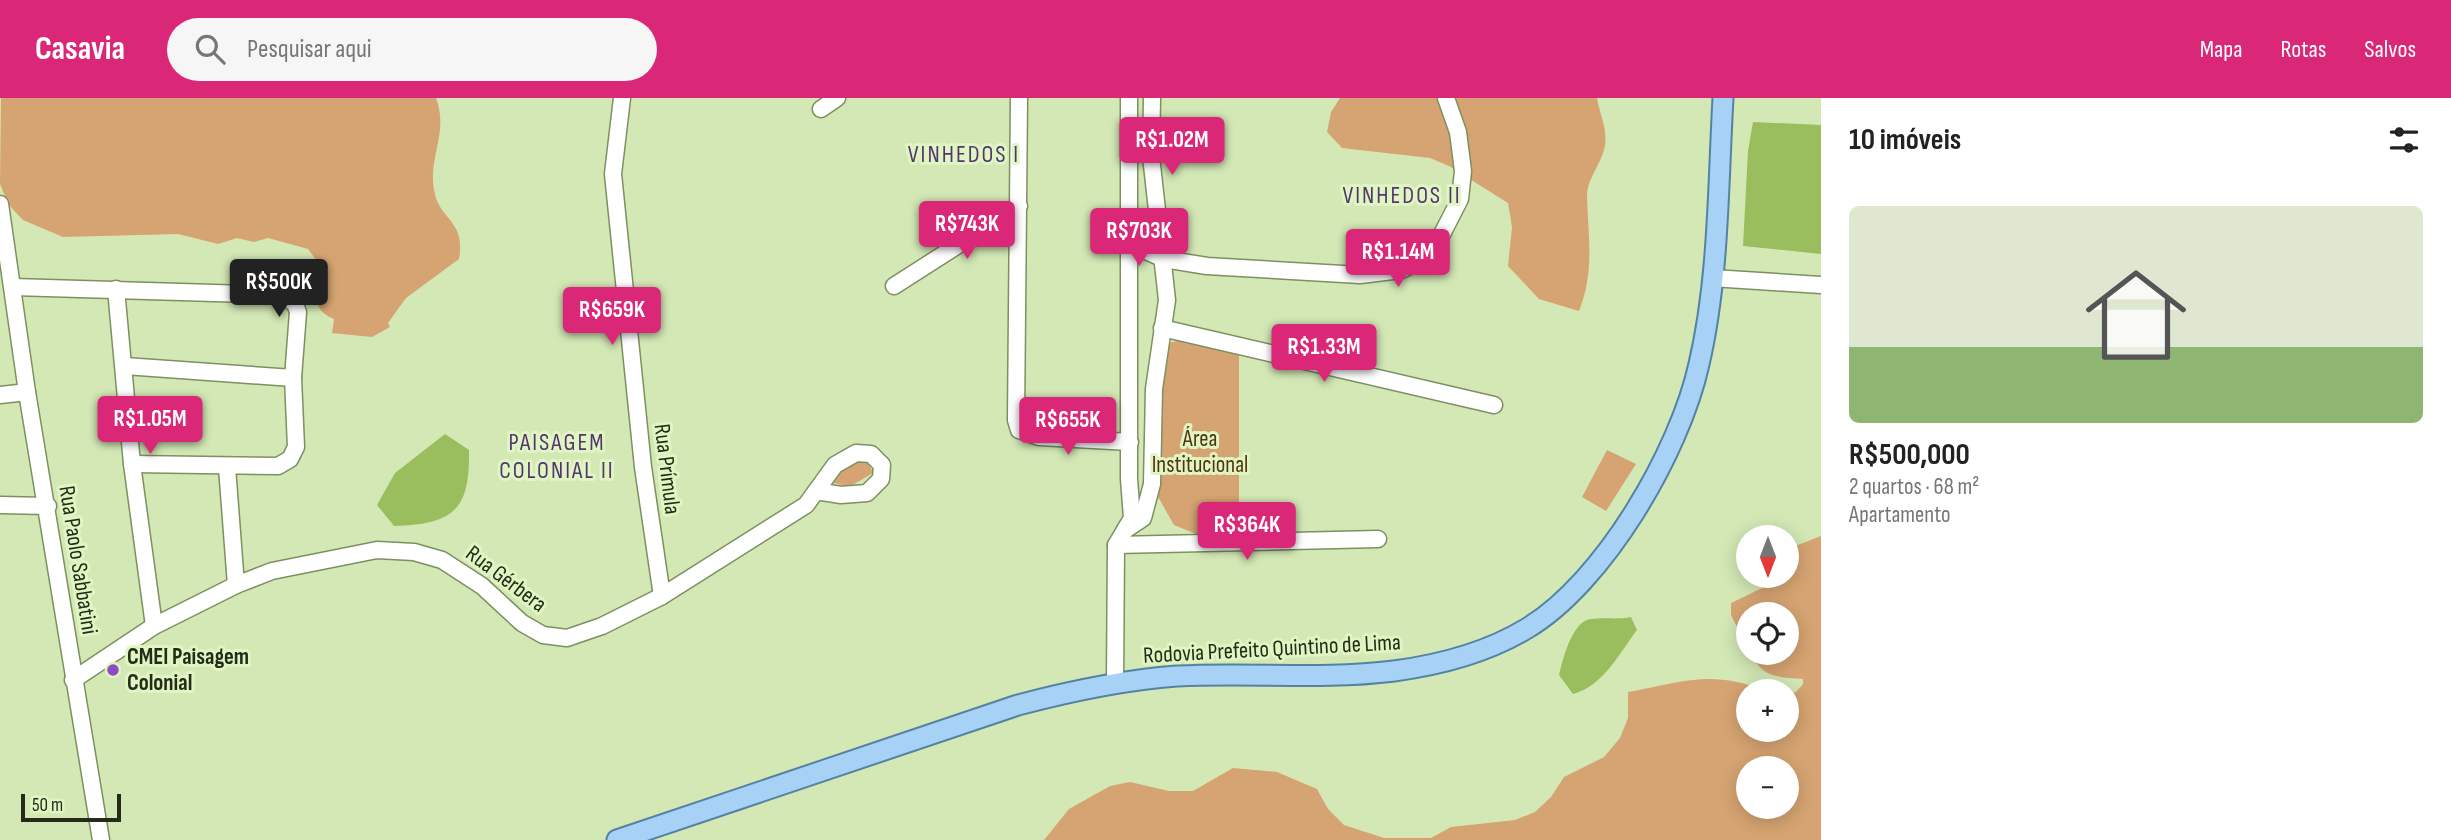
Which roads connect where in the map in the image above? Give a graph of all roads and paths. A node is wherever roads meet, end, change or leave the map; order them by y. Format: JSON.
{"nodes":[{"id":1,"x":622,"y":98,"type":"edge"},
{"id":2,"x":837,"y":98,"type":"edge"},
{"id":3,"x":1019,"y":98,"type":"edge"},
{"id":4,"x":1129,"y":98,"type":"edge"},
{"id":5,"x":1152,"y":98,"type":"edge"},
{"id":6,"x":1446,"y":98,"type":"edge"},
{"id":7,"x":1723,"y":98,"type":"edge"},
{"id":8,"x":821,"y":109,"type":"dead end"},
{"id":9,"x":0,"y":204,"type":"edge"},
{"id":10,"x":1019,"y":206,"type":"junction"},
{"id":11,"x":1128,"y":243,"type":"junction"},
{"id":12,"x":1164,"y":259,"type":"junction"},
{"id":13,"x":5,"y":267,"type":"edge"},
{"id":14,"x":1712,"y":278,"type":"junction"},
{"id":15,"x":1821,"y":285,"type":"edge"},
{"id":16,"x":894,"y":286,"type":"dead end"},
{"id":17,"x":13,"y":287,"type":"junction"},
{"id":18,"x":116,"y":289,"type":"junction"},
{"id":19,"x":1162,"y":328,"type":"junction"},
{"id":20,"x":125,"y":366,"type":"junction"},
{"id":21,"x":293,"y":378,"type":"junction"},
{"id":22,"x":27,"y":392,"type":"junction"},
{"id":23,"x":0,"y":395,"type":"edge"},
{"id":24,"x":1494,"y":405,"type":"dead end"},
{"id":25,"x":1130,"y":442,"type":"junction"},
{"id":26,"x":132,"y":464,"type":"junction"},
{"id":27,"x":227,"y":467,"type":"junction"},
{"id":28,"x":816,"y":491,"type":"dead end"},
{"id":29,"x":0,"y":505,"type":"edge"},
{"id":30,"x":48,"y":506,"type":"junction"},
{"id":31,"x":1119,"y":538,"type":"junction"},
{"id":32,"x":1378,"y":539,"type":"dead end"},
{"id":33,"x":236,"y":585,"type":"junction"},
{"id":34,"x":662,"y":596,"type":"junction"},
{"id":35,"x":154,"y":626,"type":"junction"},
{"id":36,"x":73,"y":680,"type":"junction"},
{"id":37,"x":1115,"y":682,"type":"junction"},
{"id":38,"x":102,"y":840,"type":"edge"},
{"id":39,"x":617,"y":840,"type":"edge"}],
"edges":[{"from":1,"to":34,"type":"street","name":"Rua Prímula"},
{"from":2,"to":8,"type":"street"},
{"from":3,"to":10,"type":"street"},
{"from":4,"to":11,"type":"street"},
{"from":5,"to":12,"type":"street"},
{"from":6,"to":12,"type":"street"},
{"from":7,"to":14,"type":"main road","name":"Rodovia Prefeito Quintino de Lima"},
{"from":9,"to":13,"type":"street","name":"Rua Paolo Sabbatini"},
{"from":10,"to":16,"type":"street"},
{"from":10,"to":25,"type":"street"},
{"from":11,"to":12,"type":"street"},
{"from":11,"to":25,"type":"street"},
{"from":12,"to":19,"type":"street"},
{"from":13,"to":17,"type":"street","name":"Rua Paolo Sabbatini"},
{"from":14,"to":15,"type":"street"},
{"from":14,"to":37,"type":"main road","name":"Rodovia Prefeito Quintino de Lima"},
{"from":17,"to":18,"type":"street"},
{"from":17,"to":22,"type":"street","name":"Rua Paolo Sabbatini"},
{"from":18,"to":20,"type":"street"},
{"from":18,"to":21,"type":"street"},
{"from":19,"to":24,"type":"street"},
{"from":19,"to":31,"type":"street"},
{"from":20,"to":21,"type":"street"},
{"from":20,"to":26,"type":"street"},
{"from":21,"to":27,"type":"street"},
{"from":22,"to":23,"type":"street"},
{"from":22,"to":30,"type":"street","name":"Rua Paolo Sabbatini"},
{"from":25,"to":31,"type":"street"},
{"from":26,"to":27,"type":"street"},
{"from":26,"to":35,"type":"street"},
{"from":27,"to":33,"type":"street"},
{"from":28,"to":34,"type":"street","name":"Rua Gérbera"},
{"from":29,"to":30,"type":"street"},
{"from":30,"to":36,"type":"street","name":"Rua Paolo Sabbatini"},
{"from":31,"to":32,"type":"street"},
{"from":31,"to":37,"type":"street"},
{"from":33,"to":34,"type":"street","name":"Rua Gérbera"},
{"from":33,"to":35,"type":"street","name":"Rua Gérbera"},
{"from":35,"to":36,"type":"street","name":"Rua Gérbera"},
{"from":36,"to":38,"type":"street","name":"Rua Paolo Sabbatini"},
{"from":37,"to":39,"type":"main road","name":"Rodovia Prefeito Quintino de Lima"}]}
